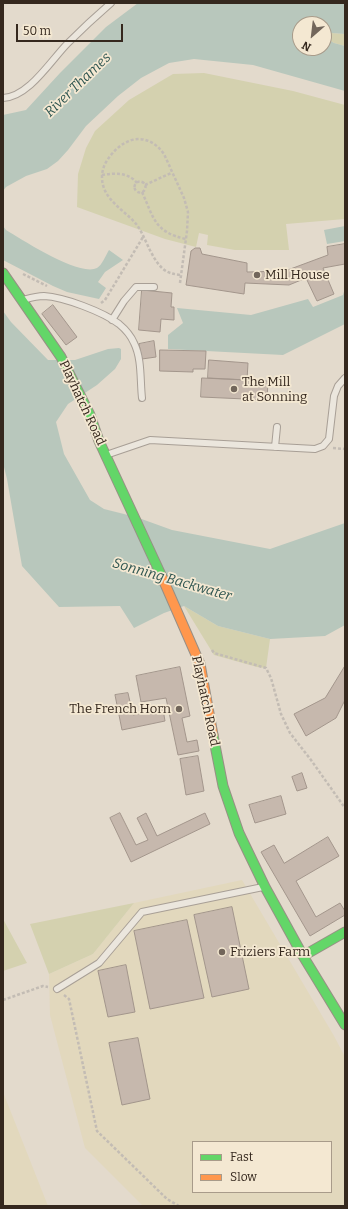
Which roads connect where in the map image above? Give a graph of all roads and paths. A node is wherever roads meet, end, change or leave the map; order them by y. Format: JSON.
{"nodes":[{"id":1,"x":112,"y":3,"type":"edge"},
{"id":2,"x":3,"y":98,"type":"edge"},
{"id":3,"x":171,"y":173,"type":"junction"},
{"id":4,"x":102,"y":174,"type":"junction"},
{"id":5,"x":137,"y":183,"type":"junction"},
{"id":6,"x":145,"y":185,"type":"junction"},
{"id":7,"x":142,"y":192,"type":"junction"},
{"id":8,"x":143,"y":236,"type":"junction"},
{"id":9,"x":186,"y":239,"type":"junction"},
{"id":10,"x":3,"y":273,"type":"edge"},
{"id":11,"x":181,"y":275,"type":"junction"},
{"id":12,"x":180,"y":283,"type":"dead end"},
{"id":13,"x":154,"y":287,"type":"dead end"},
{"id":14,"x":23,"y":300,"type":"junction"},
{"id":15,"x":105,"y":300,"type":"dead end"},
{"id":16,"x":112,"y":320,"type":"junction"},
{"id":17,"x":345,"y":378,"type":"edge"},
{"id":18,"x":142,"y":398,"type":"dead end"},
{"id":19,"x":277,"y":427,"type":"dead end"},
{"id":20,"x":276,"y":447,"type":"junction"},
{"id":21,"x":106,"y":455,"type":"junction"},
{"id":22,"x":209,"y":648,"type":"dead end"},
{"id":23,"x":345,"y":808,"type":"edge"},
{"id":24,"x":265,"y":887,"type":"junction"},
{"id":25,"x":345,"y":932,"type":"edge"},
{"id":26,"x":303,"y":956,"type":"junction"},
{"id":27,"x":57,"y":989,"type":"junction"},
{"id":28,"x":3,"y":1000,"type":"edge"},
{"id":29,"x":345,"y":1025,"type":"edge"},
{"id":30,"x":180,"y":1206,"type":"edge"}],
"edges":[{"from":1,"to":2,"type":"lane"},
{"from":3,"to":4,"type":"path"},
{"from":3,"to":6,"type":"path"},
{"from":3,"to":9,"type":"path"},
{"from":4,"to":5,"type":"path"},
{"from":4,"to":8,"type":"path"},
{"from":5,"to":6,"type":"path"},
{"from":5,"to":7,"type":"path"},
{"from":6,"to":7,"type":"path"},
{"from":7,"to":9,"type":"path"},
{"from":8,"to":11,"type":"path"},
{"from":8,"to":15,"type":"path"},
{"from":9,"to":11,"type":"path"},
{"from":10,"to":14,"type":"main road","name":"Playhatch Road"},
{"from":11,"to":12,"type":"path"},
{"from":13,"to":16,"type":"lane"},
{"from":14,"to":16,"type":"lane"},
{"from":14,"to":21,"type":"main road","name":"Playhatch Road"},
{"from":16,"to":18,"type":"lane"},
{"from":17,"to":20,"type":"lane"},
{"from":19,"to":20,"type":"lane"},
{"from":20,"to":21,"type":"lane"},
{"from":21,"to":24,"type":"main road","name":"Playhatch Road"},
{"from":22,"to":23,"type":"path"},
{"from":24,"to":26,"type":"main road","name":"Playhatch Road"},
{"from":24,"to":27,"type":"lane"},
{"from":25,"to":26,"type":"main road"},
{"from":26,"to":29,"type":"main road","name":"Playhatch Road"},
{"from":27,"to":28,"type":"path"},
{"from":27,"to":30,"type":"path"}]}
